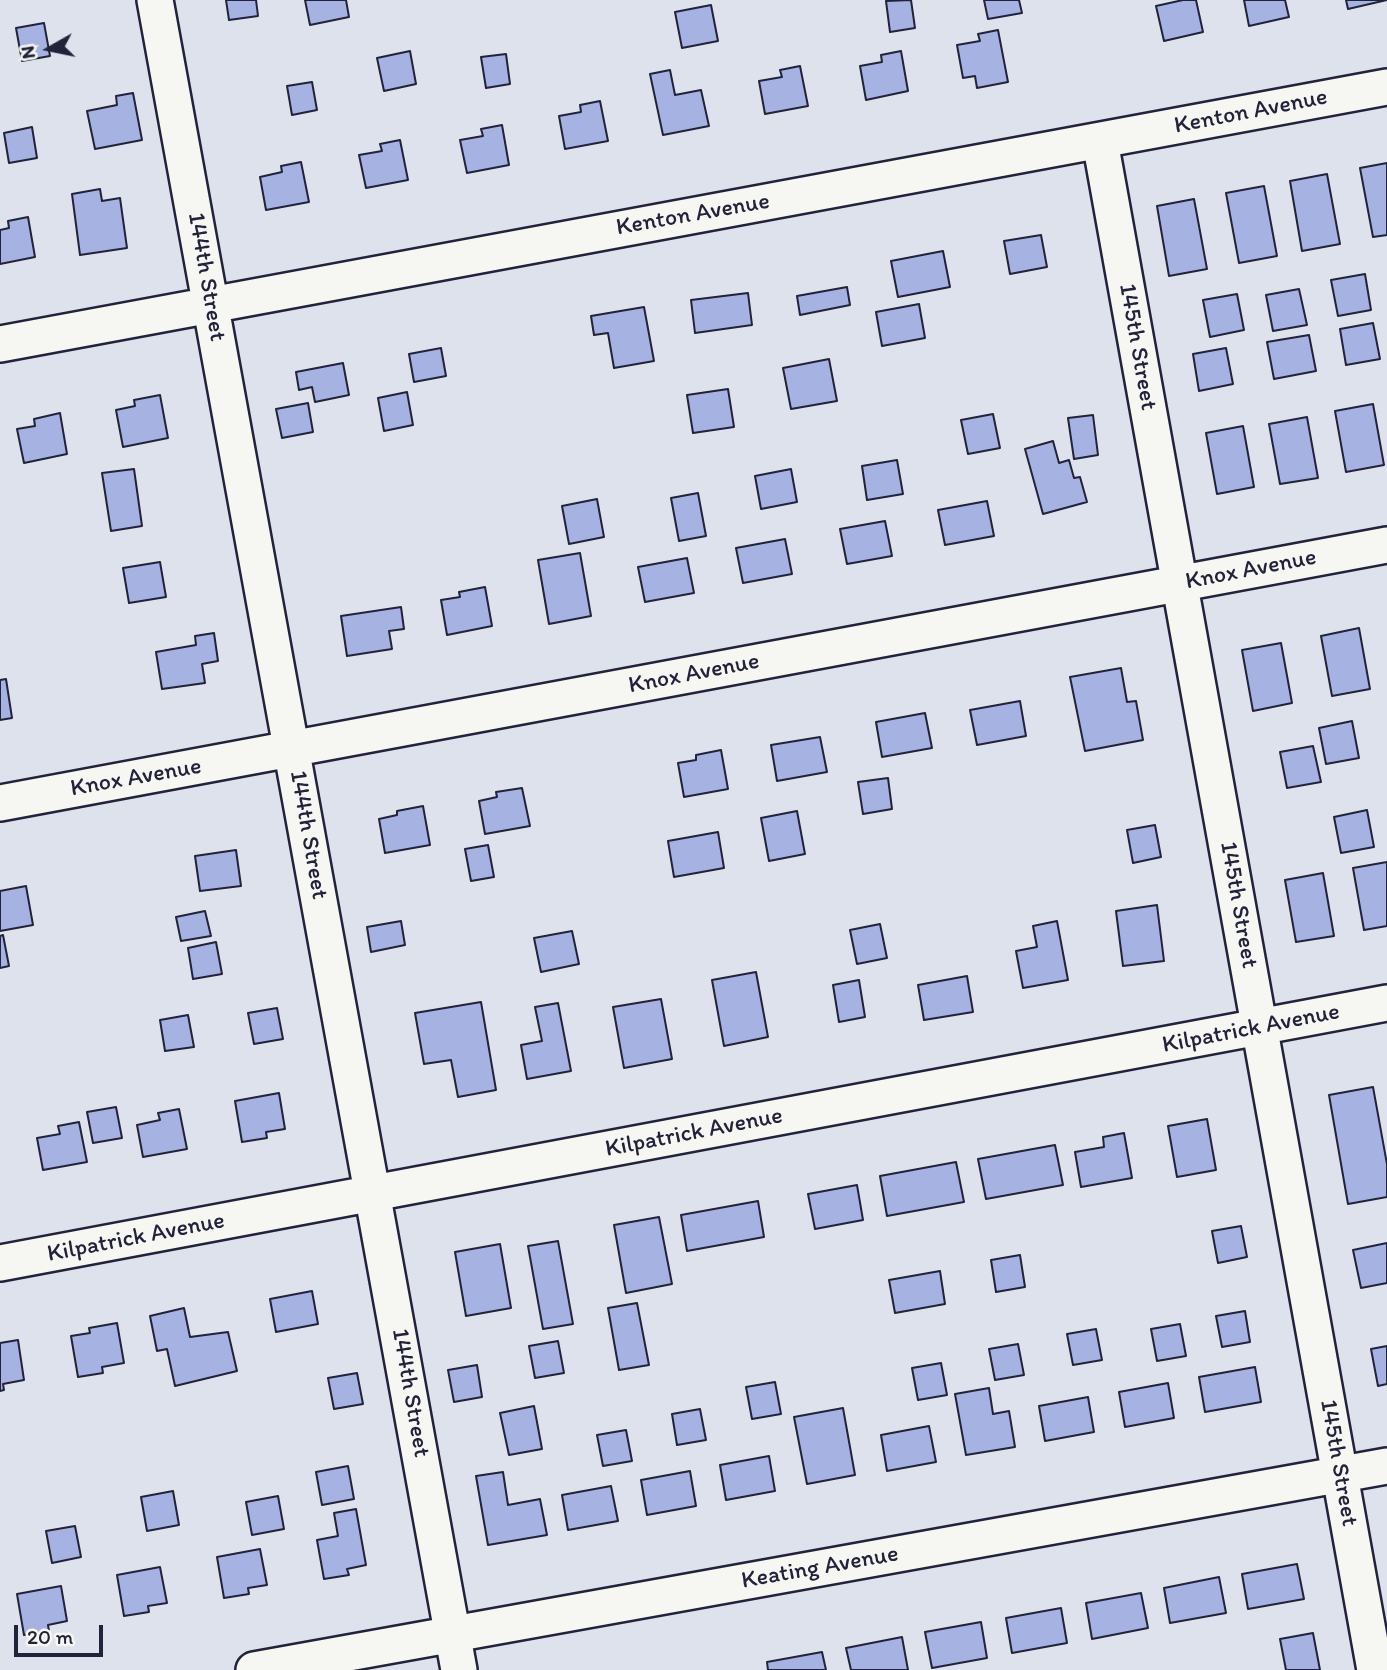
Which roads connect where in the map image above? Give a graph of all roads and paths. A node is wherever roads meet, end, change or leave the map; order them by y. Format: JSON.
{"nodes":[{"id":1,"x":155,"y":0,"type":"edge"},
{"id":2,"x":1387,"y":87,"type":"edge"},
{"id":3,"x":1100,"y":141,"type":"junction"},
{"id":4,"x":211,"y":304,"type":"junction"},
{"id":5,"x":0,"y":344,"type":"edge"},
{"id":6,"x":1387,"y":544,"type":"edge"},
{"id":7,"x":1180,"y":583,"type":"junction"},
{"id":8,"x":292,"y":750,"type":"junction"},
{"id":9,"x":0,"y":803,"type":"edge"},
{"id":10,"x":1387,"y":1003,"type":"edge"},
{"id":11,"x":1260,"y":1027,"type":"junction"},
{"id":12,"x":374,"y":1193,"type":"junction"},
{"id":13,"x":0,"y":1264,"type":"edge"},
{"id":14,"x":1387,"y":1466,"type":"edge"},
{"id":15,"x":1340,"y":1475,"type":"junction"},
{"id":16,"x":453,"y":1634,"type":"junction"},
{"id":17,"x":254,"y":1670,"type":"edge"},
{"id":18,"x":459,"y":1670,"type":"edge"},
{"id":19,"x":1375,"y":1670,"type":"edge"}],
"edges":[{"from":1,"to":4,"type":"street","name":"144th Street"},
{"from":2,"to":3,"type":"street","name":"Kenton Avenue"},
{"from":3,"to":4,"type":"street","name":"Kenton Avenue"},
{"from":3,"to":7,"type":"street","name":"145th Street"},
{"from":4,"to":5,"type":"street","name":"Kenton Avenue"},
{"from":4,"to":8,"type":"street","name":"144th Street"},
{"from":6,"to":7,"type":"street","name":"Knox Avenue"},
{"from":7,"to":8,"type":"street","name":"Knox Avenue"},
{"from":7,"to":11,"type":"street","name":"145th Street"},
{"from":8,"to":9,"type":"street","name":"Knox Avenue"},
{"from":8,"to":12,"type":"street","name":"144th Street"},
{"from":10,"to":11,"type":"street","name":"Kilpatrick Avenue"},
{"from":11,"to":12,"type":"street","name":"Kilpatrick Avenue"},
{"from":11,"to":15,"type":"street","name":"145th Street"},
{"from":12,"to":13,"type":"street","name":"Kilpatrick Avenue"},
{"from":12,"to":16,"type":"street","name":"144th Street"},
{"from":14,"to":15,"type":"street","name":"Keating Avenue"},
{"from":15,"to":16,"type":"street","name":"Keating Avenue"},
{"from":15,"to":19,"type":"street","name":"145th Street"},
{"from":16,"to":17,"type":"street","name":"Keating Avenue"},
{"from":16,"to":18,"type":"street","name":"144th Street"}]}
